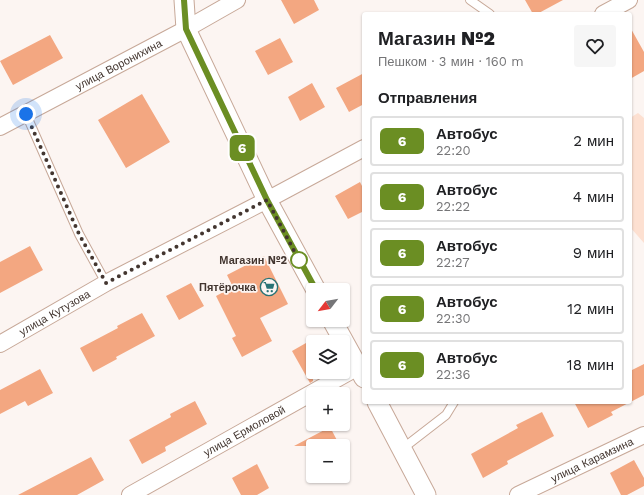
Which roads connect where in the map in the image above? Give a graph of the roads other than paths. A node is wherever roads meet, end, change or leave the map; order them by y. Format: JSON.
{"nodes":[{"id":1,"x":184,"y":0,"type":"edge"},
{"id":2,"x":237,"y":0,"type":"edge"},
{"id":3,"x":470,"y":0,"type":"edge"},
{"id":4,"x":630,"y":0,"type":"edge"},
{"id":5,"x":487,"y":12,"type":"edge"},
{"id":6,"x":607,"y":12,"type":"edge"},
{"id":7,"x":186,"y":29,"type":"junction"},
{"id":8,"x":26,"y":114,"type":"junction"},
{"id":9,"x":0,"y":127,"type":"edge"},
{"id":10,"x":362,"y":149,"type":"edge"},
{"id":11,"x":267,"y":200,"type":"junction"},
{"id":12,"x":106,"y":283,"type":"junction"},
{"id":13,"x":312,"y":283,"type":"edge"},
{"id":14,"x":336,"y":327,"type":"edge"},
{"id":15,"x":0,"y":344,"type":"edge"},
{"id":16,"x":361,"y":373,"type":"edge"},
{"id":17,"x":378,"y":404,"type":"edge"},
{"id":18,"x":453,"y":404,"type":"edge"},
{"id":19,"x":644,"y":435,"type":"edge"},
{"id":20,"x":402,"y":449,"type":"junction"},
{"id":21,"x":130,"y":495,"type":"edge"},
{"id":22,"x":426,"y":495,"type":"edge"},
{"id":23,"x":518,"y":495,"type":"edge"}],
"edges":[{"from":1,"to":7,"type":"street"},
{"from":2,"to":7,"type":"street","name":"улица Воронихина"},
{"from":3,"to":5,"type":"lane"},
{"from":4,"to":6,"type":"street"},
{"from":7,"to":8,"type":"street","name":"улица Воронихина"},
{"from":7,"to":11,"type":"street"},
{"from":8,"to":9,"type":"street","name":"улица Воронихина"},
{"from":8,"to":12,"type":"lane"},
{"from":10,"to":11,"type":"street","name":"улица Кутузова"},
{"from":11,"to":12,"type":"street","name":"улица Кутузова"},
{"from":11,"to":13,"type":"street"},
{"from":12,"to":15,"type":"street","name":"улица Кутузова"},
{"from":14,"to":16,"type":"street"},
{"from":16,"to":21,"type":"street","name":"улица Ермоловой"},
{"from":17,"to":20,"type":"street"},
{"from":18,"to":20,"type":"lane"},
{"from":19,"to":23,"type":"street","name":"улица Карамзина"},
{"from":20,"to":22,"type":"street"}]}
